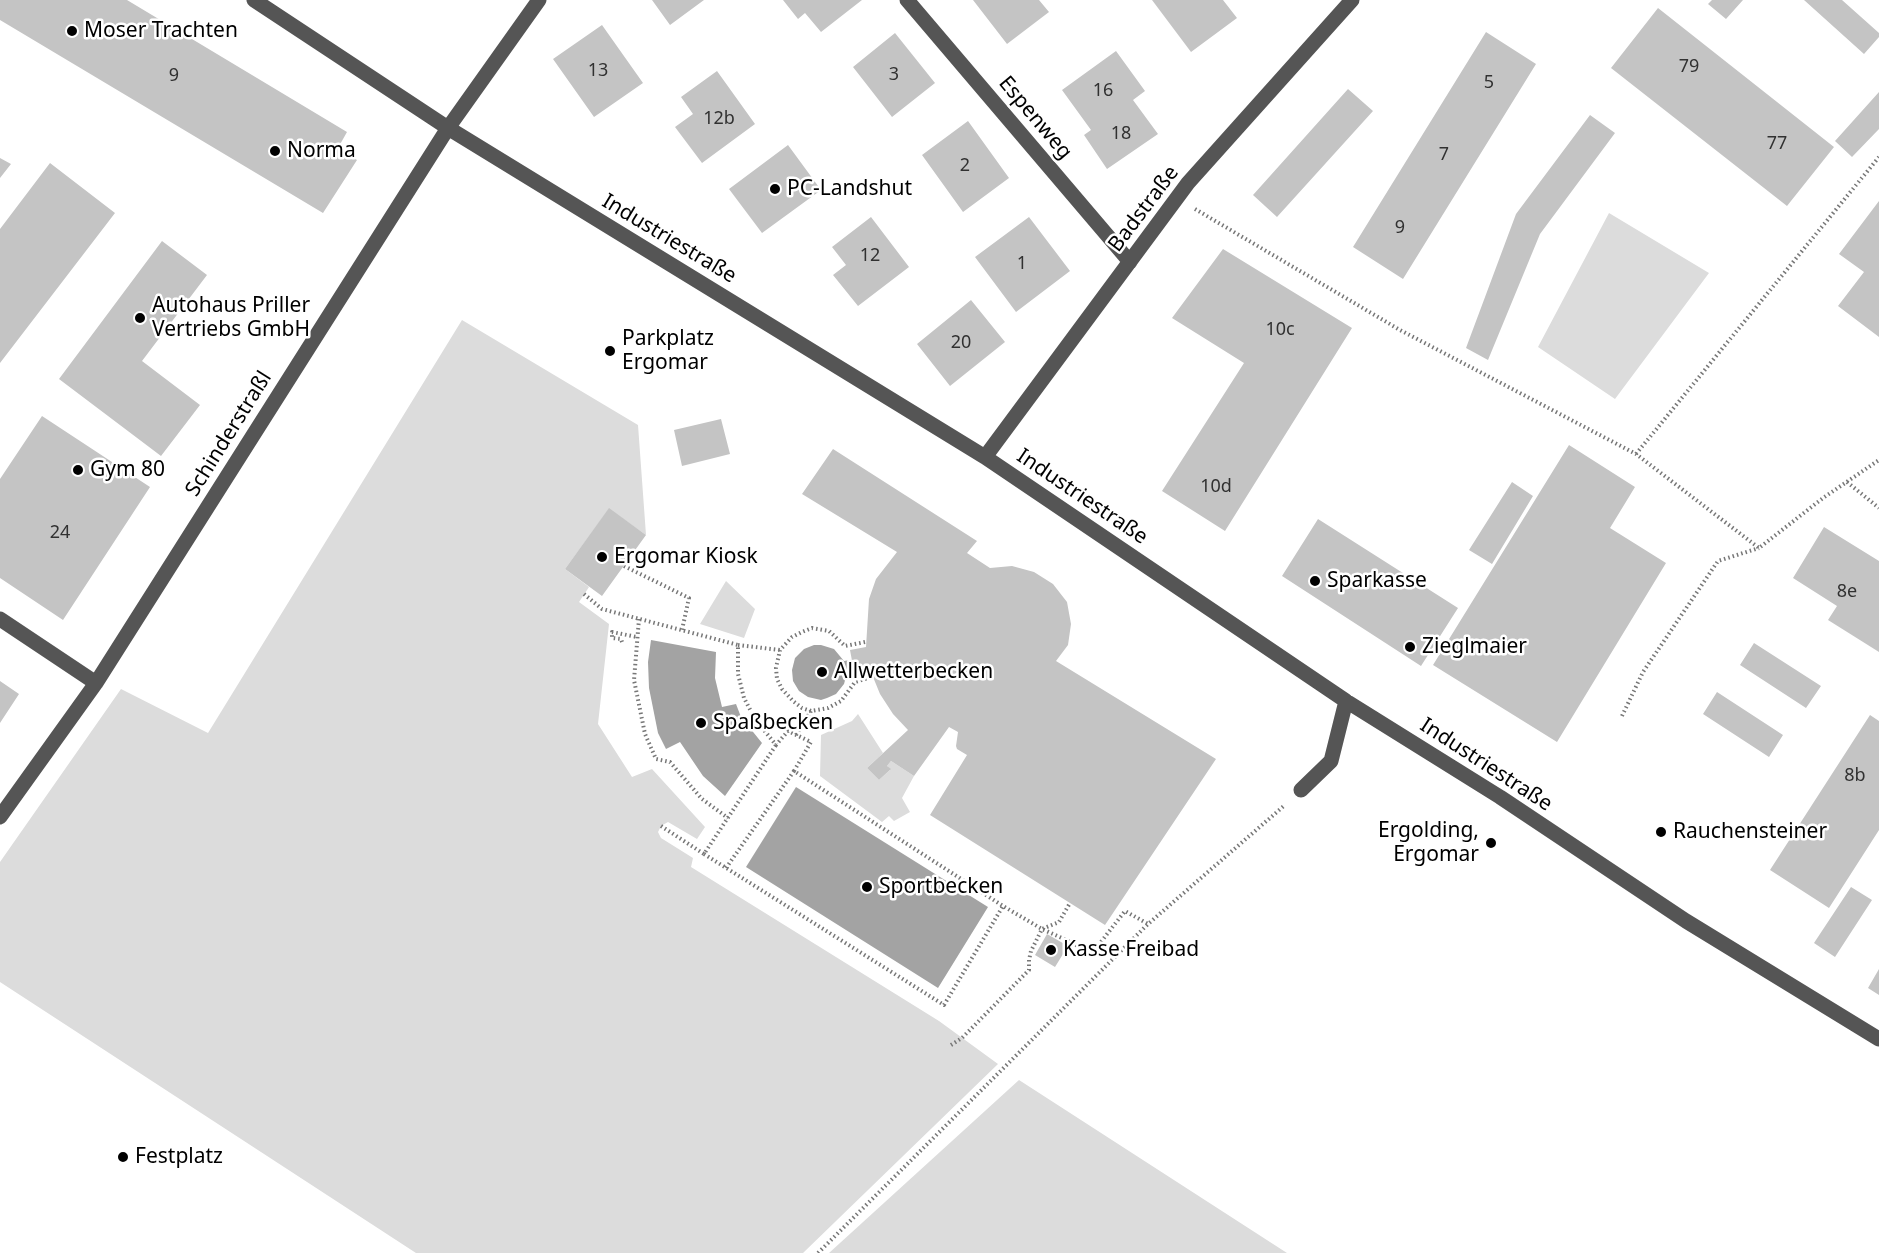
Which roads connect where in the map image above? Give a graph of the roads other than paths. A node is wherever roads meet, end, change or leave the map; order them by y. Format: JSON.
{"nodes":[{"id":1,"x":254,"y":0,"type":"edge"},
{"id":2,"x":539,"y":0,"type":"edge"},
{"id":3,"x":907,"y":0,"type":"edge"},
{"id":4,"x":1352,"y":0,"type":"edge"},
{"id":5,"x":448,"y":128,"type":"junction"},
{"id":6,"x":1130,"y":262,"type":"junction"},
{"id":7,"x":985,"y":457,"type":"junction"},
{"id":8,"x":0,"y":619,"type":"edge"},
{"id":9,"x":96,"y":683,"type":"junction"},
{"id":10,"x":1346,"y":701,"type":"junction"},
{"id":11,"x":1301,"y":790,"type":"road end"},
{"id":12,"x":0,"y":817,"type":"edge"},
{"id":13,"x":1879,"y":1039,"type":"edge"}],
"edges":[{"from":1,"to":5,"type":"street","name":"Industriestraße"},
{"from":2,"to":5,"type":"street","name":"Schinderstraßl"},
{"from":3,"to":6,"type":"street","name":"Espenweg"},
{"from":4,"to":6,"type":"street","name":"Badstraße"},
{"from":5,"to":7,"type":"street","name":"Industriestraße"},
{"from":5,"to":9,"type":"street","name":"Schinderstraßl"},
{"from":6,"to":7,"type":"street","name":"Badstraße"},
{"from":7,"to":10,"type":"street","name":"Industriestraße"},
{"from":8,"to":9,"type":"street"},
{"from":9,"to":12,"type":"street","name":"Schinderstraßl"},
{"from":10,"to":11,"type":"street"},
{"from":10,"to":13,"type":"street","name":"Industriestraße"}]}
